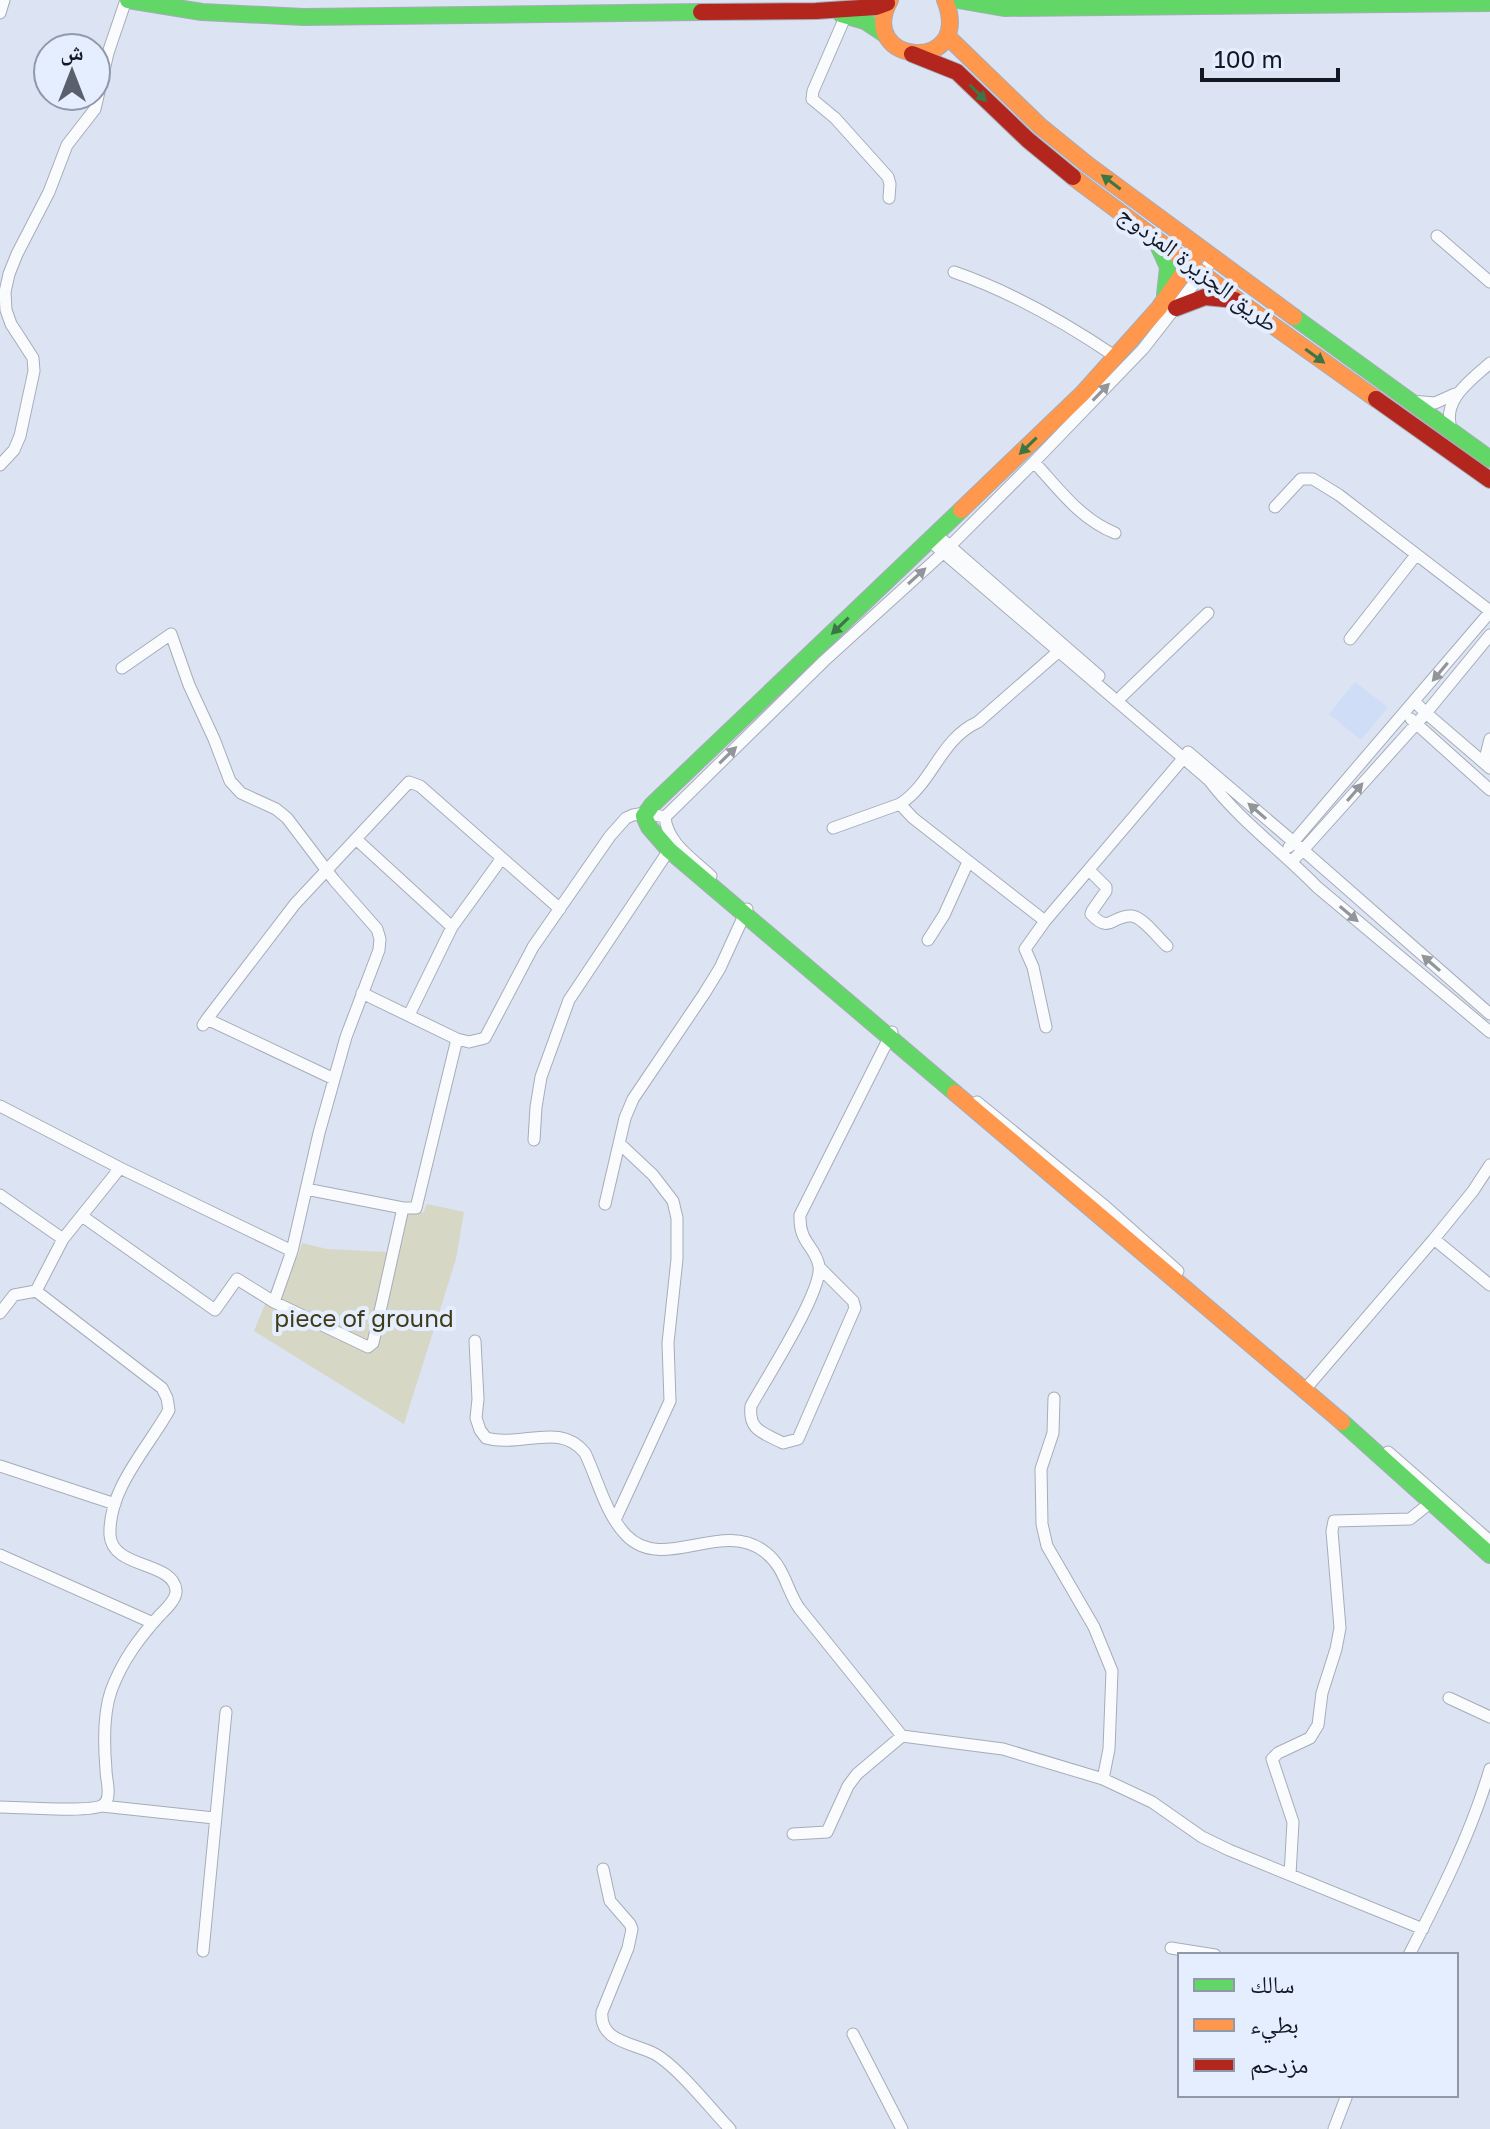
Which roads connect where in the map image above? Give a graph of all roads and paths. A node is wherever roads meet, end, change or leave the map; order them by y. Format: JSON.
{"nodes":[{"id":1,"x":4,"y":0,"type":"edge"},
{"id":2,"x":127,"y":0,"type":"edge"},
{"id":3,"x":945,"y":0,"type":"edge"},
{"id":4,"x":958,"y":0,"type":"edge"},
{"id":5,"x":888,"y":2,"type":"edge"},
{"id":6,"x":1490,"y":3,"type":"edge"},
{"id":7,"x":1004,"y":8,"type":"junction"},
{"id":8,"x":816,"y":11,"type":"junction"},
{"id":9,"x":0,"y":13,"type":"edge"},
{"id":10,"x":846,"y":15,"type":"junction"},
{"id":11,"x":949,"y":34,"type":"junction"},
{"id":12,"x":886,"y":35,"type":"junction"},
{"id":13,"x":912,"y":54,"type":"junction"},
{"id":14,"x":889,"y":198,"type":"dead end"},
{"id":15,"x":1154,"y":236,"type":"junction"},
{"id":16,"x":1437,"y":236,"type":"dead end"},
{"id":17,"x":1202,"y":261,"type":"junction"},
{"id":18,"x":954,"y":272,"type":"dead end"},
{"id":19,"x":1490,"y":282,"type":"edge"},
{"id":20,"x":1240,"y":302,"type":"junction"},
{"id":21,"x":1168,"y":308,"type":"junction"},
{"id":22,"x":1116,"y":357,"type":"junction"},
{"id":23,"x":1490,"y":363,"type":"edge"},
{"id":24,"x":1459,"y":391,"type":"junction"},
{"id":25,"x":1398,"y":394,"type":"junction"},
{"id":26,"x":1457,"y":438,"type":"junction"},
{"id":27,"x":1490,"y":459,"type":"edge"},
{"id":28,"x":1034,"y":462,"type":"junction"},
{"id":29,"x":0,"y":465,"type":"edge"},
{"id":30,"x":1490,"y":480,"type":"edge"},
{"id":31,"x":1275,"y":507,"type":"dead end"},
{"id":32,"x":1115,"y":533,"type":"dead end"},
{"id":33,"x":940,"y":543,"type":"junction"},
{"id":34,"x":1416,"y":555,"type":"junction"},
{"id":35,"x":1490,"y":611,"type":"edge"},
{"id":36,"x":1208,"y":613,"type":"dead end"},
{"id":37,"x":1490,"y":635,"type":"edge"},
{"id":38,"x":1350,"y":639,"type":"dead end"},
{"id":39,"x":1059,"y":651,"type":"junction"},
{"id":40,"x":122,"y":668,"type":"dead end"},
{"id":41,"x":1122,"y":696,"type":"junction"},
{"id":42,"x":1415,"y":702,"type":"junction"},
{"id":43,"x":1426,"y":713,"type":"junction"},
{"id":44,"x":1405,"y":714,"type":"junction"},
{"id":45,"x":1415,"y":723,"type":"junction"},
{"id":46,"x":1490,"y":739,"type":"edge"},
{"id":47,"x":1186,"y":755,"type":"junction"},
{"id":48,"x":1487,"y":765,"type":"edge"},
{"id":49,"x":1490,"y":790,"type":"edge"},
{"id":50,"x":900,"y":804,"type":"junction"},
{"id":51,"x":645,"y":813,"type":"junction"},
{"id":52,"x":665,"y":817,"type":"junction"},
{"id":53,"x":833,"y":828,"type":"dead end"},
{"id":54,"x":356,"y":839,"type":"junction"},
{"id":55,"x":1298,"y":846,"type":"junction"},
{"id":56,"x":669,"y":850,"type":"junction"},
{"id":57,"x":1288,"y":857,"type":"junction"},
{"id":58,"x":502,"y":858,"type":"junction"},
{"id":59,"x":968,"y":862,"type":"junction"},
{"id":60,"x":1089,"y":870,"type":"junction"},
{"id":61,"x":327,"y":871,"type":"junction"},
{"id":62,"x":560,"y":909,"type":"junction"},
{"id":63,"x":745,"y":912,"type":"junction"},
{"id":64,"x":1045,"y":921,"type":"junction"},
{"id":65,"x":452,"y":927,"type":"junction"},
{"id":66,"x":928,"y":940,"type":"dead end"},
{"id":67,"x":1167,"y":946,"type":"dead end"},
{"id":68,"x":362,"y":993,"type":"junction"},
{"id":69,"x":1490,"y":1014,"type":"edge"},
{"id":70,"x":409,"y":1015,"type":"junction"},
{"id":71,"x":1046,"y":1027,"type":"dead end"},
{"id":72,"x":1490,"y":1032,"type":"edge"},
{"id":73,"x":891,"y":1035,"type":"junction"},
{"id":74,"x":457,"y":1039,"type":"junction"},
{"id":75,"x":334,"y":1079,"type":"junction"},
{"id":76,"x":0,"y":1106,"type":"edge"},
{"id":77,"x":534,"y":1140,"type":"dead end"},
{"id":78,"x":620,"y":1144,"type":"junction"},
{"id":79,"x":1490,"y":1165,"type":"edge"},
{"id":80,"x":120,"y":1168,"type":"junction"},
{"id":81,"x":1490,"y":1179,"type":"edge"},
{"id":82,"x":306,"y":1189,"type":"junction"},
{"id":83,"x":0,"y":1195,"type":"edge"},
{"id":84,"x":605,"y":1204,"type":"dead end"},
{"id":85,"x":403,"y":1208,"type":"junction"},
{"id":86,"x":82,"y":1216,"type":"junction"},
{"id":87,"x":63,"y":1239,"type":"junction"},
{"id":88,"x":1436,"y":1241,"type":"junction"},
{"id":89,"x":292,"y":1251,"type":"junction"},
{"id":90,"x":819,"y":1267,"type":"junction"},
{"id":91,"x":1490,"y":1285,"type":"edge"},
{"id":92,"x":36,"y":1291,"type":"junction"},
{"id":93,"x":274,"y":1302,"type":"junction"},
{"id":94,"x":0,"y":1313,"type":"edge"},
{"id":95,"x":475,"y":1341,"type":"dead end"},
{"id":96,"x":1308,"y":1390,"type":"junction"},
{"id":97,"x":1054,"y":1398,"type":"dead end"},
{"id":98,"x":0,"y":1466,"type":"edge"},
{"id":99,"x":1435,"y":1498,"type":"junction"},
{"id":100,"x":115,"y":1504,"type":"junction"},
{"id":101,"x":615,"y":1520,"type":"junction"},
{"id":102,"x":1490,"y":1541,"type":"edge"},
{"id":103,"x":0,"y":1555,"type":"edge"},
{"id":104,"x":1490,"y":1555,"type":"edge"},
{"id":105,"x":153,"y":1623,"type":"junction"},
{"id":106,"x":1449,"y":1698,"type":"dead end"},
{"id":107,"x":226,"y":1712,"type":"dead end"},
{"id":108,"x":1490,"y":1717,"type":"edge"},
{"id":109,"x":902,"y":1736,"type":"junction"},
{"id":110,"x":1489,"y":1777,"type":"edge"},
{"id":111,"x":1103,"y":1779,"type":"junction"},
{"id":112,"x":102,"y":1806,"type":"junction"},
{"id":113,"x":0,"y":1807,"type":"edge"},
{"id":114,"x":214,"y":1818,"type":"junction"},
{"id":115,"x":793,"y":1834,"type":"dead end"},
{"id":116,"x":603,"y":1869,"type":"dead end"},
{"id":117,"x":1290,"y":1875,"type":"junction"},
{"id":118,"x":1423,"y":1929,"type":"junction"},
{"id":119,"x":1171,"y":1948,"type":"dead end"},
{"id":120,"x":203,"y":1951,"type":"dead end"},
{"id":121,"x":1202,"y":1953,"type":"edge"},
{"id":122,"x":1410,"y":1953,"type":"edge"},
{"id":123,"x":853,"y":2034,"type":"dead end"},
{"id":124,"x":1346,"y":2097,"type":"edge"},
{"id":125,"x":730,"y":2129,"type":"edge"},
{"id":126,"x":902,"y":2129,"type":"edge"},
{"id":127,"x":1334,"y":2129,"type":"edge"}],
"edges":[{"from":1,"to":9,"type":"street"},
{"from":2,"to":8,"type":"main road"},
{"from":2,"to":29,"type":"street"},
{"from":3,"to":11,"type":"main road"},
{"from":4,"to":7,"type":"main road"},
{"from":5,"to":8,"type":"main road"},
{"from":5,"to":12,"type":"main road"},
{"from":6,"to":7,"type":"main road"},
{"from":7,"to":11,"type":"main road"},
{"from":8,"to":10,"type":"main road","name":"طريق الجزيرة المزدوج"},
{"from":10,"to":12,"type":"main road","name":"طريق الجزيرة المزدوج"},
{"from":10,"to":14,"type":"street"},
{"from":11,"to":13,"type":"main road"},
{"from":17,"to":11,"type":"main road","name":"طريق الجزيرة المزدوج","one_way":true},
{"from":12,"to":13,"type":"main road","name":"طريق الجزيرة المزدوج"},
{"from":13,"to":15,"type":"main road","name":"طريق الجزيرة المزدوج","one_way":true},
{"from":15,"to":17,"type":"main road","name":"طريق الجزيرة المزدوج"},
{"from":15,"to":21,"type":"main road"},
{"from":16,"to":19,"type":"street"},
{"from":17,"to":20,"type":"main road","name":"طريق الجزيرة المزدوج"},
{"from":17,"to":21,"type":"main road"},
{"from":17,"to":25,"type":"main road","name":"طريق الجزيرة المزدوج"},
{"from":18,"to":22,"type":"street"},
{"from":20,"to":21,"type":"main road"},
{"from":20,"to":30,"type":"main road","name":"طريق الجزيرة المزدوج","one_way":true},
{"from":21,"to":22,"type":"main road"},
{"from":28,"to":21,"type":"street","one_way":true},
{"from":22,"to":33,"type":"main road","one_way":true},
{"from":23,"to":24,"type":"street"},
{"from":24,"to":25,"type":"street"},
{"from":24,"to":26,"type":"street"},
{"from":25,"to":26,"type":"main road","name":"طريق الجزيرة المزدوج"},
{"from":26,"to":27,"type":"main road","name":"طريق الجزيرة المزدوج"},
{"from":28,"to":32,"type":"street"},
{"from":28,"to":33,"type":"street"},
{"from":31,"to":34,"type":"street"},
{"from":33,"to":39,"type":"street"},
{"from":33,"to":41,"type":"street"},
{"from":33,"to":51,"type":"main road","one_way":true},
{"from":52,"to":33,"type":"street","one_way":true},
{"from":34,"to":35,"type":"street"},
{"from":34,"to":38,"type":"street"},
{"from":35,"to":42,"type":"street","one_way":true},
{"from":36,"to":41,"type":"street"},
{"from":37,"to":43,"type":"street"},
{"from":39,"to":47,"type":"street"},
{"from":39,"to":50,"type":"street"},
{"from":40,"to":61,"type":"street"},
{"from":41,"to":47,"type":"street"},
{"from":42,"to":43,"type":"street"},
{"from":42,"to":44,"type":"street"},
{"from":43,"to":45,"type":"street"},
{"from":43,"to":48,"type":"street"},
{"from":44,"to":45,"type":"street"},
{"from":44,"to":55,"type":"street"},
{"from":45,"to":49,"type":"street"},
{"from":55,"to":45,"type":"street","one_way":true},
{"from":46,"to":48,"type":"street"},
{"from":55,"to":47,"type":"street","one_way":true},
{"from":47,"to":57,"type":"street"},
{"from":47,"to":60,"type":"street"},
{"from":50,"to":53,"type":"street"},
{"from":50,"to":59,"type":"street"},
{"from":51,"to":52,"type":"street"},
{"from":51,"to":56,"type":"main road"},
{"from":51,"to":62,"type":"street"},
{"from":52,"to":63,"type":"street"},
{"from":54,"to":58,"type":"street"},
{"from":54,"to":61,"type":"street"},
{"from":54,"to":65,"type":"street"},
{"from":55,"to":57,"type":"street"},
{"from":69,"to":55,"type":"street","one_way":true},
{"from":56,"to":63,"type":"main road"},
{"from":56,"to":77,"type":"street"},
{"from":57,"to":72,"type":"street","one_way":true},
{"from":58,"to":62,"type":"street"},
{"from":58,"to":65,"type":"street"},
{"from":59,"to":64,"type":"street"},
{"from":59,"to":66,"type":"street"},
{"from":60,"to":64,"type":"street"},
{"from":60,"to":67,"type":"street"},
{"from":61,"to":68,"type":"street"},
{"from":61,"to":75,"type":"street"},
{"from":62,"to":74,"type":"street"},
{"from":63,"to":73,"type":"main road"},
{"from":63,"to":78,"type":"street"},
{"from":64,"to":71,"type":"street"},
{"from":65,"to":70,"type":"street"},
{"from":68,"to":70,"type":"street"},
{"from":68,"to":75,"type":"street"},
{"from":70,"to":74,"type":"street"},
{"from":73,"to":90,"type":"street"},
{"from":73,"to":96,"type":"main road"},
{"from":74,"to":85,"type":"street"},
{"from":75,"to":82,"type":"street"},
{"from":76,"to":80,"type":"street"},
{"from":78,"to":84,"type":"street"},
{"from":78,"to":101,"type":"street"},
{"from":79,"to":88,"type":"street"},
{"from":80,"to":86,"type":"street"},
{"from":80,"to":89,"type":"street"},
{"from":81,"to":88,"type":"street"},
{"from":82,"to":85,"type":"street"},
{"from":82,"to":89,"type":"street"},
{"from":83,"to":87,"type":"street"},
{"from":85,"to":93,"type":"street"},
{"from":86,"to":87,"type":"street"},
{"from":86,"to":93,"type":"street"},
{"from":87,"to":92,"type":"street"},
{"from":88,"to":91,"type":"street"},
{"from":88,"to":96,"type":"street"},
{"from":89,"to":93,"type":"street"},
{"from":90,"to":90,"type":"street"},
{"from":92,"to":94,"type":"street"},
{"from":92,"to":100,"type":"street"},
{"from":95,"to":101,"type":"street"},
{"from":96,"to":99,"type":"main road"},
{"from":97,"to":111,"type":"street"},
{"from":98,"to":100,"type":"street"},
{"from":99,"to":102,"type":"street"},
{"from":99,"to":104,"type":"main road"},
{"from":99,"to":117,"type":"street"},
{"from":100,"to":105,"type":"street"},
{"from":101,"to":109,"type":"street"},
{"from":103,"to":105,"type":"street"},
{"from":105,"to":112,"type":"street"},
{"from":106,"to":108,"type":"street"},
{"from":107,"to":114,"type":"street"},
{"from":109,"to":111,"type":"street"},
{"from":109,"to":115,"type":"street"},
{"from":110,"to":118,"type":"street"},
{"from":111,"to":117,"type":"street"},
{"from":112,"to":113,"type":"street"},
{"from":112,"to":114,"type":"street"},
{"from":114,"to":120,"type":"street"},
{"from":116,"to":125,"type":"street"},
{"from":117,"to":118,"type":"street"},
{"from":118,"to":122,"type":"street"},
{"from":119,"to":121,"type":"street"},
{"from":123,"to":126,"type":"street"},
{"from":124,"to":127,"type":"street"}]}
